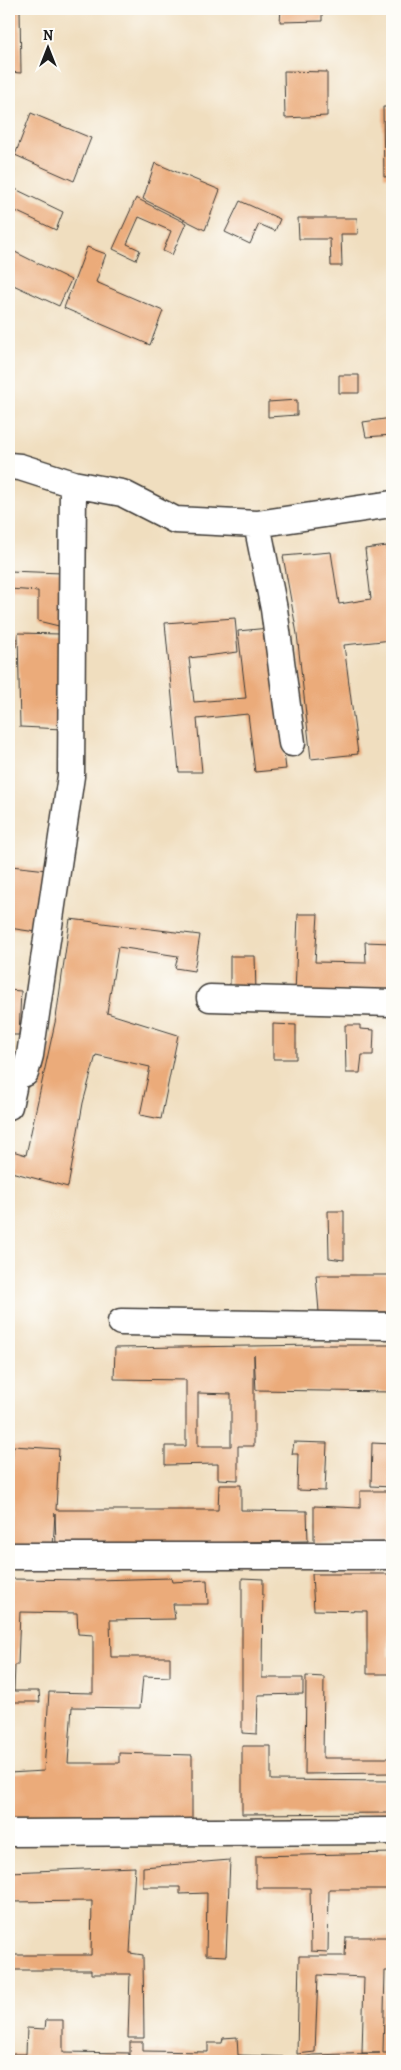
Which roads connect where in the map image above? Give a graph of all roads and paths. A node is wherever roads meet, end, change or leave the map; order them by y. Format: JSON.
{"nodes":[{"id":1,"x":9,"y":466,"type":"edge"},
{"id":2,"x":74,"y":484,"type":"junction"},
{"id":3,"x":392,"y":504,"type":"edge"},
{"id":4,"x":257,"y":524,"type":"junction"},
{"id":5,"x":292,"y":743,"type":"dead end"},
{"id":6,"x":210,"y":998,"type":"dead end"},
{"id":7,"x":392,"y":1003,"type":"edge"},
{"id":8,"x":10,"y":1078,"type":"edge"},
{"id":9,"x":9,"y":1106,"type":"edge"},
{"id":10,"x":121,"y":1322,"type":"dead end"},
{"id":11,"x":392,"y":1326,"type":"edge"},
{"id":12,"x":9,"y":1556,"type":"edge"},
{"id":13,"x":392,"y":1556,"type":"edge"},
{"id":14,"x":392,"y":1831,"type":"edge"},
{"id":15,"x":9,"y":1833,"type":"edge"}],
"edges":[{"from":1,"to":2,"type":"street"},
{"from":2,"to":4,"type":"street"},
{"from":2,"to":8,"type":"street"},
{"from":3,"to":4,"type":"street"},
{"from":4,"to":5,"type":"street"},
{"from":6,"to":7,"type":"street"},
{"from":8,"to":9,"type":"street"},
{"from":10,"to":11,"type":"street"},
{"from":12,"to":13,"type":"street"},
{"from":14,"to":15,"type":"street"}]}
